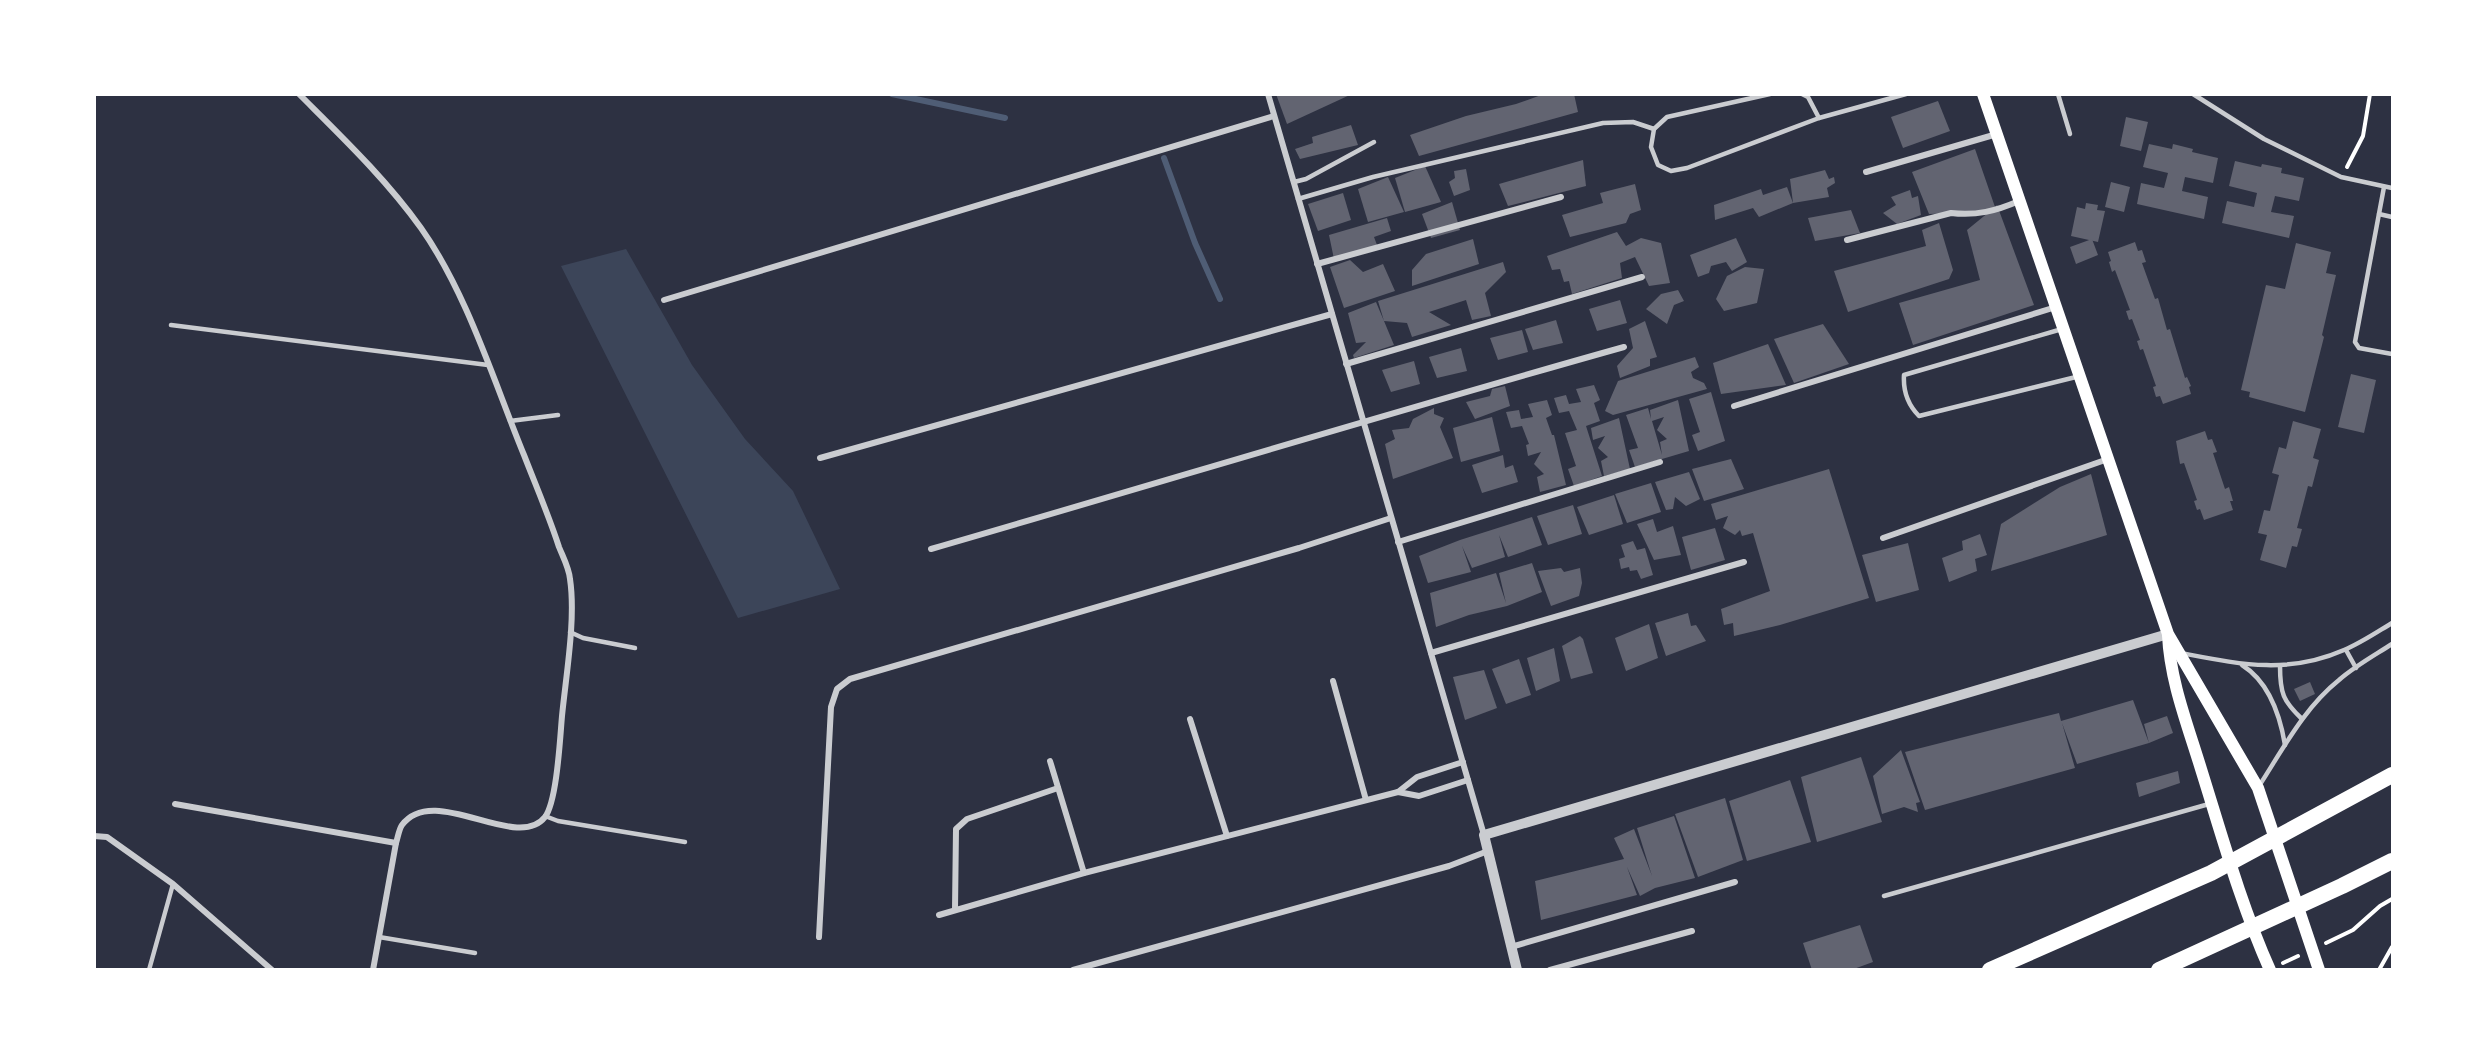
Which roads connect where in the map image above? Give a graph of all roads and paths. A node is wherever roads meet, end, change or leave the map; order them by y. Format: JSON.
{"nodes":[{"id":1,"x":299,"y":94,"type":"edge"},
{"id":2,"x":1268,"y":94,"type":"edge"},
{"id":3,"x":1770,"y":94,"type":"edge"},
{"id":4,"x":1802,"y":94,"type":"edge"},
{"id":5,"x":1906,"y":94,"type":"edge"},
{"id":6,"x":1983,"y":94,"type":"edge"},
{"id":7,"x":2058,"y":94,"type":"edge"},
{"id":8,"x":2193,"y":94,"type":"edge"},
{"id":9,"x":2370,"y":94,"type":"edge"},
{"id":10,"x":1274,"y":116,"type":"junction"},
{"id":11,"x":1819,"y":118,"type":"junction"},
{"id":12,"x":1654,"y":129,"type":"junction"},
{"id":13,"x":1997,"y":134,"type":"junction"},
{"id":14,"x":2070,"y":134,"type":"dead end"},
{"id":15,"x":1374,"y":142,"type":"dead end"},
{"id":16,"x":1866,"y":172,"type":"dead end"},
{"id":17,"x":2342,"y":177,"type":"junction"},
{"id":18,"x":1293,"y":182,"type":"junction"},
{"id":19,"x":2384,"y":186,"type":"junction"},
{"id":20,"x":2392,"y":188,"type":"edge"},
{"id":21,"x":1561,"y":197,"type":"dead end"},
{"id":22,"x":1298,"y":199,"type":"junction"},
{"id":23,"x":2020,"y":201,"type":"junction"},
{"id":24,"x":2379,"y":214,"type":"junction"},
{"id":25,"x":2392,"y":217,"type":"edge"},
{"id":26,"x":1847,"y":240,"type":"dead end"},
{"id":27,"x":1317,"y":264,"type":"junction"},
{"id":28,"x":1641,"y":277,"type":"dead end"},
{"id":29,"x":664,"y":300,"type":"dead end"},
{"id":30,"x":2056,"y":307,"type":"junction"},
{"id":31,"x":1332,"y":314,"type":"junction"},
{"id":32,"x":171,"y":325,"type":"dead end"},
{"id":33,"x":2063,"y":328,"type":"junction"},
{"id":34,"x":1624,"y":347,"type":"dead end"},
{"id":35,"x":2392,"y":354,"type":"edge"},
{"id":36,"x":1346,"y":364,"type":"junction"},
{"id":37,"x":488,"y":365,"type":"junction"},
{"id":38,"x":2080,"y":376,"type":"junction"},
{"id":39,"x":1734,"y":406,"type":"dead end"},
{"id":40,"x":558,"y":415,"type":"dead end"},
{"id":41,"x":510,"y":421,"type":"junction"},
{"id":42,"x":1363,"y":421,"type":"junction"},
{"id":43,"x":820,"y":458,"type":"dead end"},
{"id":44,"x":2108,"y":459,"type":"junction"},
{"id":45,"x":1660,"y":462,"type":"dead end"},
{"id":46,"x":1391,"y":518,"type":"junction"},
{"id":47,"x":1882,"y":538,"type":"dead end"},
{"id":48,"x":1398,"y":542,"type":"junction"},
{"id":49,"x":931,"y":549,"type":"dead end"},
{"id":50,"x":1744,"y":562,"type":"dead end"},
{"id":51,"x":2392,"y":623,"type":"edge"},
{"id":52,"x":570,"y":632,"type":"junction"},
{"id":53,"x":2168,"y":634,"type":"junction"},
{"id":54,"x":2392,"y":644,"type":"edge"},
{"id":55,"x":635,"y":648,"type":"dead end"},
{"id":56,"x":2346,"y":650,"type":"junction"},
{"id":57,"x":2174,"y":652,"type":"junction"},
{"id":58,"x":1431,"y":653,"type":"junction"},
{"id":59,"x":2238,"y":663,"type":"junction"},
{"id":60,"x":2280,"y":666,"type":"junction"},
{"id":61,"x":2356,"y":668,"type":"junction"},
{"id":62,"x":1333,"y":681,"type":"dead end"},
{"id":63,"x":1190,"y":719,"type":"dead end"},
{"id":64,"x":2302,"y":720,"type":"junction"},
{"id":65,"x":2285,"y":745,"type":"junction"},
{"id":66,"x":1050,"y":761,"type":"dead end"},
{"id":67,"x":1462,"y":762,"type":"junction"},
{"id":68,"x":2392,"y":775,"type":"edge"},
{"id":69,"x":1468,"y":780,"type":"junction"},
{"id":70,"x":1058,"y":788,"type":"junction"},
{"id":71,"x":2258,"y":788,"type":"junction"},
{"id":72,"x":1398,"y":792,"type":"junction"},
{"id":73,"x":1366,"y":800,"type":"junction"},
{"id":74,"x":175,"y":804,"type":"dead end"},
{"id":75,"x":2212,"y":804,"type":"junction"},
{"id":76,"x":545,"y":816,"type":"junction"},
{"id":77,"x":1484,"y":835,"type":"junction"},
{"id":78,"x":94,"y":836,"type":"edge"},
{"id":79,"x":1227,"y":836,"type":"junction"},
{"id":80,"x":685,"y":842,"type":"dead end"},
{"id":81,"x":396,"y":843,"type":"junction"},
{"id":82,"x":1488,"y":851,"type":"junction"},
{"id":83,"x":2392,"y":861,"type":"edge"},
{"id":84,"x":1084,"y":873,"type":"junction"},
{"id":85,"x":1735,"y":882,"type":"dead end"},
{"id":86,"x":173,"y":884,"type":"junction"},
{"id":87,"x":1884,"y":896,"type":"dead end"},
{"id":88,"x":2392,"y":899,"type":"edge"},
{"id":89,"x":955,"y":909,"type":"junction"},
{"id":90,"x":939,"y":915,"type":"dead end"},
{"id":91,"x":1692,"y":931,"type":"dead end"},
{"id":92,"x":379,"y":937,"type":"junction"},
{"id":93,"x":819,"y":937,"type":"dead end"},
{"id":94,"x":2323,"y":941,"type":"dead end"},
{"id":95,"x":1511,"y":947,"type":"junction"},
{"id":96,"x":2318,"y":947,"type":"dead end"},
{"id":97,"x":2392,"y":947,"type":"edge"},
{"id":98,"x":2308,"y":951,"type":"dead end"},
{"id":99,"x":2327,"y":952,"type":"dead end"},
{"id":100,"x":475,"y":953,"type":"dead end"},
{"id":101,"x":2275,"y":967,"type":"edge"},
{"id":102,"x":149,"y":969,"type":"edge"},
{"id":103,"x":272,"y":969,"type":"edge"},
{"id":104,"x":373,"y":969,"type":"edge"},
{"id":105,"x":1073,"y":969,"type":"edge"},
{"id":106,"x":1517,"y":969,"type":"edge"},
{"id":107,"x":1550,"y":969,"type":"edge"},
{"id":108,"x":1990,"y":969,"type":"edge"},
{"id":109,"x":2158,"y":969,"type":"edge"},
{"id":110,"x":2319,"y":969,"type":"edge"},
{"id":111,"x":2379,"y":969,"type":"edge"}],
"edges":[{"from":1,"to":37,"type":"street"},
{"from":2,"to":10,"type":"street"},
{"from":3,"to":12,"type":"lane"},
{"from":4,"to":11,"type":"lane"},
{"from":5,"to":11,"type":"lane"},
{"from":6,"to":13,"type":"main road"},
{"from":7,"to":14,"type":"lane"},
{"from":8,"to":17,"type":"lane"},
{"from":9,"to":17,"type":"path"},
{"from":10,"to":18,"type":"street"},
{"from":10,"to":29,"type":"street"},
{"from":11,"to":12,"type":"lane"},
{"from":12,"to":22,"type":"lane"},
{"from":13,"to":16,"type":"street"},
{"from":13,"to":23,"type":"main road"},
{"from":15,"to":18,"type":"lane"},
{"from":17,"to":19,"type":"lane"},
{"from":18,"to":22,"type":"street"},
{"from":19,"to":20,"type":"lane"},
{"from":19,"to":24,"type":"lane"},
{"from":21,"to":27,"type":"street"},
{"from":22,"to":27,"type":"street"},
{"from":23,"to":26,"type":"street"},
{"from":23,"to":30,"type":"main road"},
{"from":24,"to":25,"type":"lane"},
{"from":24,"to":35,"type":"lane"},
{"from":27,"to":31,"type":"street"},
{"from":28,"to":36,"type":"street"},
{"from":30,"to":33,"type":"main road"},
{"from":30,"to":39,"type":"street"},
{"from":31,"to":36,"type":"street"},
{"from":31,"to":43,"type":"street"},
{"from":32,"to":37,"type":"lane"},
{"from":33,"to":38,"type":"main road"},
{"from":33,"to":38,"type":"lane"},
{"from":34,"to":42,"type":"street"},
{"from":36,"to":42,"type":"street"},
{"from":37,"to":41,"type":"street"},
{"from":38,"to":44,"type":"main road"},
{"from":40,"to":41,"type":"lane"},
{"from":41,"to":52,"type":"street"},
{"from":42,"to":46,"type":"street"},
{"from":42,"to":49,"type":"street"},
{"from":44,"to":47,"type":"street"},
{"from":44,"to":53,"type":"main road"},
{"from":45,"to":48,"type":"street"},
{"from":46,"to":48,"type":"street"},
{"from":46,"to":93,"type":"street"},
{"from":48,"to":58,"type":"street"},
{"from":50,"to":58,"type":"street"},
{"from":51,"to":56,"type":"lane"},
{"from":52,"to":55,"type":"lane"},
{"from":52,"to":76,"type":"street"},
{"from":53,"to":57,"type":"main road"},
{"from":53,"to":77,"type":"street"},
{"from":54,"to":61,"type":"lane"},
{"from":56,"to":60,"type":"lane"},
{"from":56,"to":61,"type":"lane"},
{"from":57,"to":59,"type":"lane"},
{"from":57,"to":71,"type":"main road"},
{"from":57,"to":75,"type":"main road"},
{"from":58,"to":67,"type":"street"},
{"from":59,"to":60,"type":"lane"},
{"from":59,"to":65,"type":"lane"},
{"from":60,"to":64,"type":"lane"},
{"from":61,"to":64,"type":"lane"},
{"from":62,"to":73,"type":"street"},
{"from":63,"to":79,"type":"street"},
{"from":64,"to":65,"type":"lane"},
{"from":65,"to":71,"type":"lane"},
{"from":66,"to":70,"type":"street"},
{"from":67,"to":69,"type":"street"},
{"from":67,"to":72,"type":"street"},
{"from":68,"to":108,"type":"highway"},
{"from":69,"to":72,"type":"street"},
{"from":69,"to":77,"type":"street"},
{"from":70,"to":84,"type":"street"},
{"from":70,"to":89,"type":"street"},
{"from":71,"to":110,"type":"main road"},
{"from":72,"to":73,"type":"street"},
{"from":73,"to":79,"type":"street"},
{"from":74,"to":81,"type":"street"},
{"from":75,"to":87,"type":"lane"},
{"from":75,"to":101,"type":"main road"},
{"from":76,"to":80,"type":"lane"},
{"from":76,"to":81,"type":"street"},
{"from":77,"to":82,"type":"street"},
{"from":78,"to":86,"type":"street"},
{"from":79,"to":84,"type":"street"},
{"from":81,"to":92,"type":"street"},
{"from":82,"to":95,"type":"street"},
{"from":82,"to":105,"type":"street"},
{"from":83,"to":109,"type":"highway"},
{"from":84,"to":89,"type":"street"},
{"from":85,"to":95,"type":"street"},
{"from":86,"to":102,"type":"lane"},
{"from":86,"to":103,"type":"street"},
{"from":88,"to":96,"type":"path"},
{"from":89,"to":90,"type":"street"},
{"from":91,"to":107,"type":"street"},
{"from":92,"to":100,"type":"lane"},
{"from":92,"to":104,"type":"street"},
{"from":94,"to":99,"type":"path"},
{"from":95,"to":106,"type":"street"},
{"from":97,"to":111,"type":"path"},
{"from":98,"to":101,"type":"path"}]}
